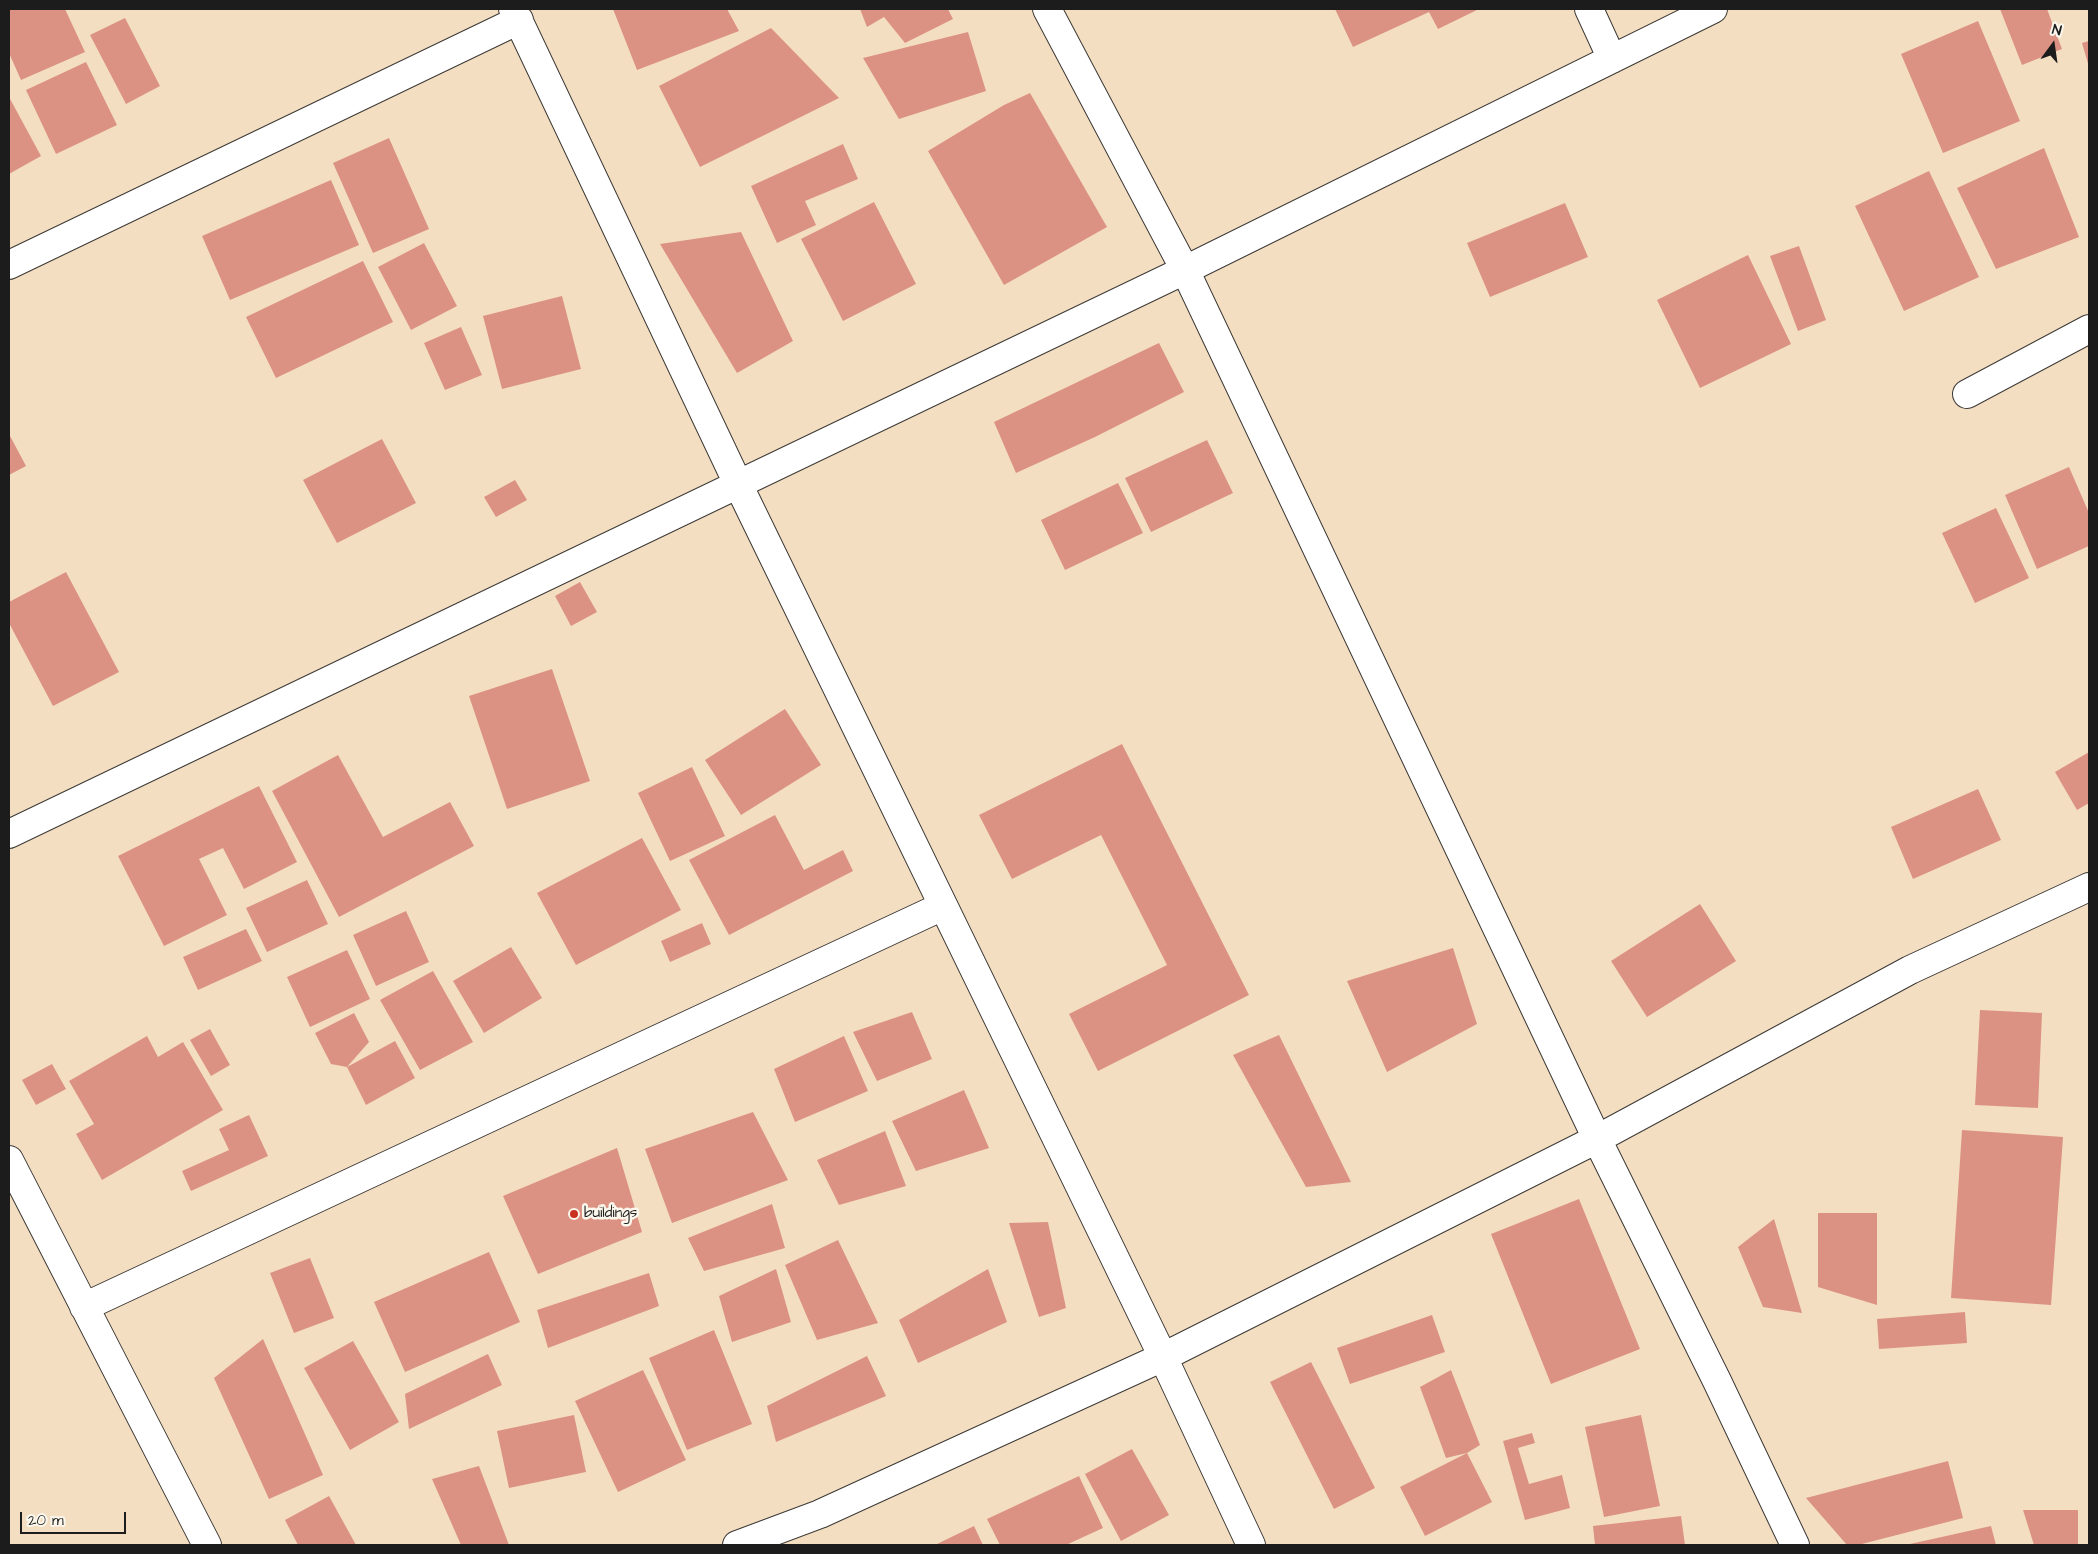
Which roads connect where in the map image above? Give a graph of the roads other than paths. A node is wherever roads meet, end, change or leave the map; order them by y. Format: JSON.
{"nodes":[{"id":1,"x":1047,"y":9,"type":"edge"},
{"id":2,"x":1589,"y":9,"type":"edge"},
{"id":3,"x":1713,"y":9,"type":"edge"},
{"id":4,"x":516,"y":14,"type":"edge"},
{"id":5,"x":1612,"y":59,"type":"junction"},
{"id":6,"x":9,"y":265,"type":"edge"},
{"id":7,"x":1185,"y":270,"type":"junction"},
{"id":8,"x":2089,"y":329,"type":"edge"},
{"id":9,"x":1967,"y":394,"type":"dead end"},
{"id":10,"x":738,"y":484,"type":"junction"},
{"id":11,"x":9,"y":834,"type":"edge"},
{"id":12,"x":2089,"y":887,"type":"edge"},
{"id":13,"x":943,"y":906,"type":"junction"},
{"id":14,"x":1597,"y":1139,"type":"junction"},
{"id":15,"x":9,"y":1160,"type":"edge"},
{"id":16,"x":84,"y":1307,"type":"junction"},
{"id":17,"x":1163,"y":1357,"type":"junction"},
{"id":18,"x":207,"y":1545,"type":"edge"},
{"id":19,"x":737,"y":1545,"type":"edge"},
{"id":20,"x":1251,"y":1545,"type":"edge"},
{"id":21,"x":1795,"y":1545,"type":"edge"}],
"edges":[{"from":1,"to":7,"type":"street"},
{"from":2,"to":5,"type":"street"},
{"from":3,"to":5,"type":"street"},
{"from":4,"to":6,"type":"street"},
{"from":4,"to":10,"type":"street"},
{"from":5,"to":7,"type":"street"},
{"from":7,"to":10,"type":"street"},
{"from":7,"to":14,"type":"street"},
{"from":8,"to":9,"type":"street"},
{"from":10,"to":11,"type":"street"},
{"from":10,"to":13,"type":"street"},
{"from":12,"to":14,"type":"street"},
{"from":13,"to":16,"type":"street"},
{"from":13,"to":17,"type":"street"},
{"from":14,"to":17,"type":"street"},
{"from":14,"to":21,"type":"street"},
{"from":15,"to":16,"type":"street"},
{"from":16,"to":18,"type":"street"},
{"from":17,"to":19,"type":"street"},
{"from":17,"to":20,"type":"street"}]}
